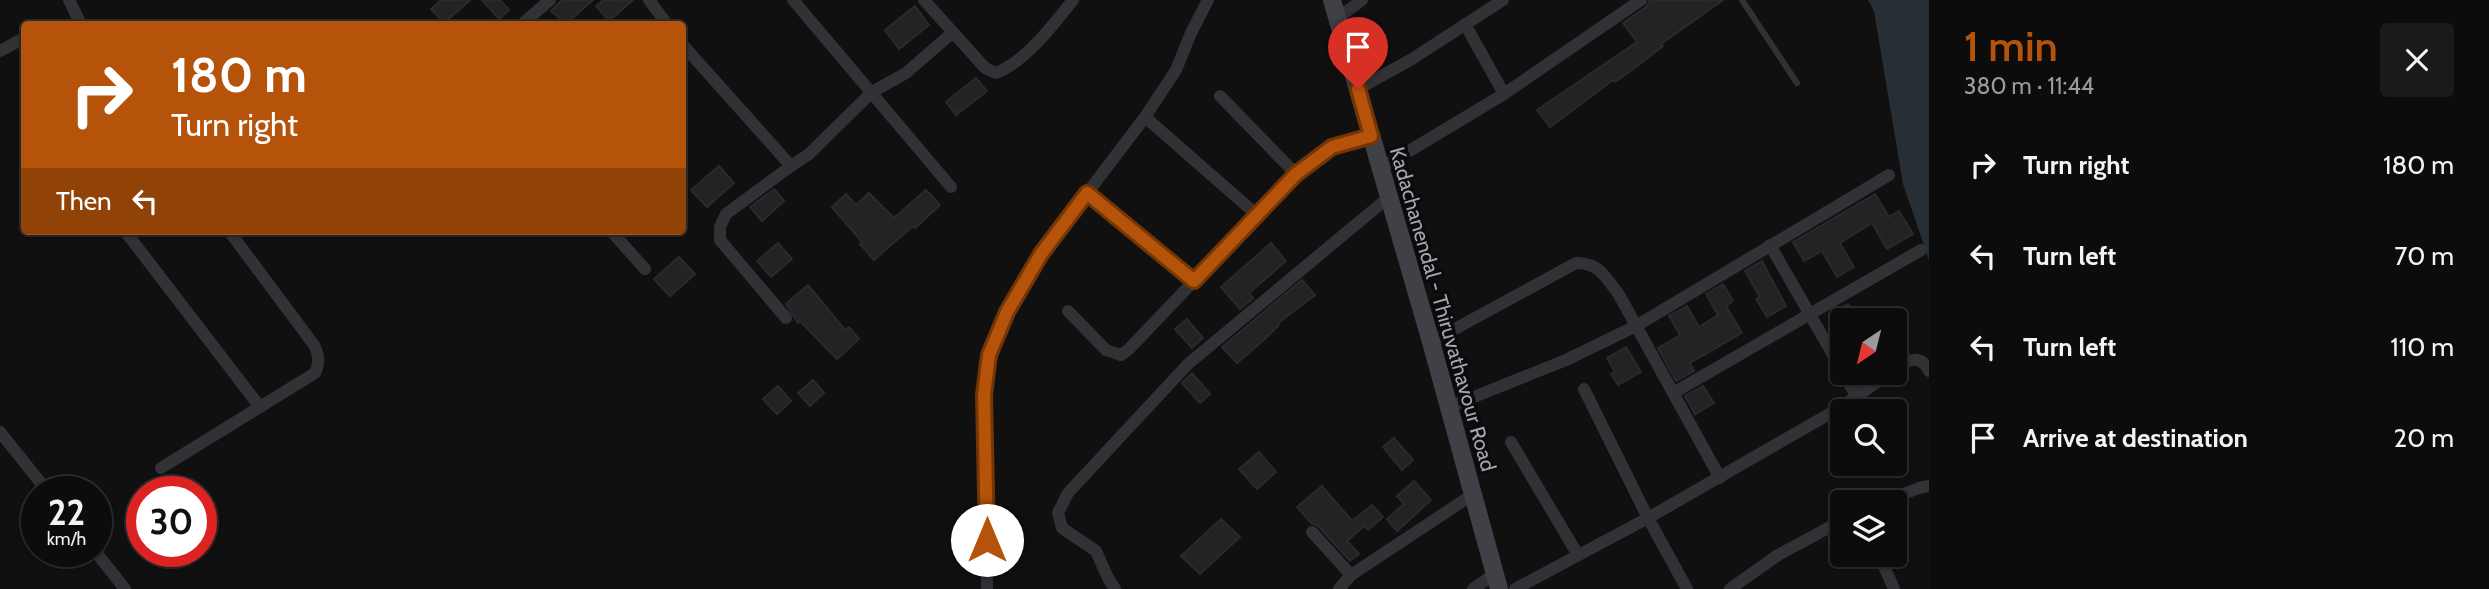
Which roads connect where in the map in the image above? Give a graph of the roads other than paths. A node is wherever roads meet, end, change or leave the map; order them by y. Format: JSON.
{"nodes":[{"id":1,"x":69,"y":0,"type":"edge"},
{"id":2,"x":550,"y":0,"type":"edge"},
{"id":3,"x":649,"y":0,"type":"edge"},
{"id":4,"x":793,"y":0,"type":"edge"},
{"id":5,"x":924,"y":0,"type":"edge"},
{"id":6,"x":1073,"y":0,"type":"edge"},
{"id":7,"x":1208,"y":0,"type":"edge"},
{"id":8,"x":1332,"y":0,"type":"edge"},
{"id":9,"x":1363,"y":0,"type":"edge"},
{"id":10,"x":1503,"y":0,"type":"edge"},
{"id":11,"x":1641,"y":0,"type":"edge"},
{"id":12,"x":1742,"y":0,"type":"edge"},
{"id":13,"x":1338,"y":18,"type":"junction"},
{"id":14,"x":79,"y":21,"type":"edge"},
{"id":15,"x":526,"y":21,"type":"edge"},
{"id":16,"x":665,"y":21,"type":"edge"},
{"id":17,"x":1465,"y":24,"type":"junction"},
{"id":18,"x":952,"y":33,"type":"junction"},
{"id":19,"x":21,"y":40,"type":"edge"},
{"id":20,"x":686,"y":49,"type":"edge"},
{"id":21,"x":0,"y":51,"type":"edge"},
{"id":22,"x":1797,"y":83,"type":"dead end"},
{"id":23,"x":1358,"y":89,"type":"junction"},
{"id":24,"x":872,"y":92,"type":"junction"},
{"id":25,"x":1504,"y":94,"type":"junction"},
{"id":26,"x":1220,"y":96,"type":"dead end"},
{"id":27,"x":1145,"y":117,"type":"junction"},
{"id":28,"x":1371,"y":136,"type":"junction"},
{"id":29,"x":791,"y":166,"type":"junction"},
{"id":30,"x":1381,"y":168,"type":"junction"},
{"id":31,"x":1296,"y":174,"type":"junction"},
{"id":32,"x":1889,"y":174,"type":"dead end"},
{"id":33,"x":951,"y":187,"type":"dead end"},
{"id":34,"x":1087,"y":193,"type":"junction"},
{"id":35,"x":1389,"y":197,"type":"junction"},
{"id":36,"x":1257,"y":215,"type":"junction"},
{"id":37,"x":128,"y":235,"type":"edge"},
{"id":38,"x":232,"y":235,"type":"edge"},
{"id":39,"x":615,"y":235,"type":"edge"},
{"id":40,"x":1770,"y":245,"type":"junction"},
{"id":41,"x":1921,"y":250,"type":"dead end"},
{"id":42,"x":645,"y":269,"type":"dead end"},
{"id":43,"x":1194,"y":281,"type":"junction"},
{"id":44,"x":1068,"y":311,"type":"dead end"},
{"id":45,"x":1809,"y":315,"type":"junction"},
{"id":46,"x":786,"y":318,"type":"dead end"},
{"id":47,"x":1636,"y":326,"type":"junction"},
{"id":48,"x":1431,"y":342,"type":"junction"},
{"id":49,"x":1830,"y":350,"type":"edge"},
{"id":50,"x":1908,"y":361,"type":"edge"},
{"id":51,"x":1929,"y":371,"type":"edge"},
{"id":52,"x":1850,"y":385,"type":"edge"},
{"id":53,"x":1874,"y":385,"type":"edge"},
{"id":54,"x":1584,"y":389,"type":"dead end"},
{"id":55,"x":1673,"y":393,"type":"junction"},
{"id":56,"x":1857,"y":397,"type":"junction"},
{"id":57,"x":260,"y":407,"type":"junction"},
{"id":58,"x":1449,"y":407,"type":"junction"},
{"id":59,"x":0,"y":432,"type":"edge"},
{"id":60,"x":1511,"y":442,"type":"dead end"},
{"id":61,"x":162,"y":468,"type":"dead end"},
{"id":62,"x":35,"y":476,"type":"edge"},
{"id":63,"x":1720,"y":478,"type":"junction"},
{"id":64,"x":1929,"y":486,"type":"edge"},
{"id":65,"x":1907,"y":494,"type":"edge"},
{"id":66,"x":1472,"y":495,"type":"junction"},
{"id":67,"x":1647,"y":518,"type":"junction"},
{"id":68,"x":1830,"y":527,"type":"edge"},
{"id":69,"x":1312,"y":532,"type":"dead end"},
{"id":70,"x":1578,"y":555,"type":"junction"},
{"id":71,"x":108,"y":567,"type":"edge"},
{"id":72,"x":1884,"y":567,"type":"edge"},
{"id":73,"x":1351,"y":575,"type":"junction"},
{"id":74,"x":1496,"y":582,"type":"edge"},
{"id":75,"x":125,"y":589,"type":"edge"},
{"id":76,"x":987,"y":589,"type":"edge"},
{"id":77,"x":1115,"y":589,"type":"edge"},
{"id":78,"x":1339,"y":589,"type":"edge"},
{"id":79,"x":1473,"y":589,"type":"edge"},
{"id":80,"x":1515,"y":589,"type":"edge"},
{"id":81,"x":1687,"y":589,"type":"edge"},
{"id":82,"x":1730,"y":589,"type":"edge"},
{"id":83,"x":1894,"y":589,"type":"edge"}],
"edges":[{"from":1,"to":14,"type":"street"},
{"from":2,"to":15,"type":"street"},
{"from":3,"to":16,"type":"street"},
{"from":4,"to":24,"type":"street"},
{"from":5,"to":18,"type":"street"},
{"from":6,"to":18,"type":"street"},
{"from":7,"to":27,"type":"street"},
{"from":8,"to":13,"type":"main road","name":"Kadachanendal - Thiruvathavour Road"},
{"from":9,"to":13,"type":"street"},
{"from":10,"to":17,"type":"street"},
{"from":11,"to":25,"type":"street"},
{"from":12,"to":22,"type":"lane"},
{"from":13,"to":23,"type":"main road","name":"Kadachanendal - Thiruvathavour Road"},
{"from":17,"to":23,"type":"street"},
{"from":17,"to":25,"type":"street"},
{"from":18,"to":24,"type":"street"},
{"from":19,"to":21,"type":"street"},
{"from":20,"to":29,"type":"street"},
{"from":23,"to":28,"type":"main road","name":"Kadachanendal - Thiruvathavour Road"},
{"from":24,"to":29,"type":"street"},
{"from":24,"to":33,"type":"street"},
{"from":25,"to":30,"type":"street"},
{"from":26,"to":31,"type":"street"},
{"from":27,"to":34,"type":"street"},
{"from":27,"to":36,"type":"street"},
{"from":28,"to":30,"type":"main road","name":"Kadachanendal - Thiruvathavour Road"},
{"from":28,"to":31,"type":"street"},
{"from":29,"to":46,"type":"street"},
{"from":30,"to":35,"type":"main road","name":"Kadachanendal - Thiruvathavour Road"},
{"from":31,"to":36,"type":"street"},
{"from":32,"to":40,"type":"street"},
{"from":34,"to":43,"type":"street"},
{"from":34,"to":76,"type":"street"},
{"from":35,"to":48,"type":"main road","name":"Kadachanendal - Thiruvathavour Road"},
{"from":35,"to":77,"type":"street"},
{"from":36,"to":43,"type":"street"},
{"from":37,"to":57,"type":"street"},
{"from":38,"to":57,"type":"street"},
{"from":39,"to":42,"type":"street"},
{"from":40,"to":45,"type":"street"},
{"from":40,"to":47,"type":"street"},
{"from":41,"to":45,"type":"street"},
{"from":43,"to":44,"type":"street"},
{"from":45,"to":49,"type":"street"},
{"from":45,"to":55,"type":"street"},
{"from":47,"to":48,"type":"street"},
{"from":47,"to":55,"type":"street"},
{"from":47,"to":58,"type":"street"},
{"from":48,"to":58,"type":"main road","name":"Kadachanendal - Thiruvathavour Road"},
{"from":50,"to":51,"type":"street"},
{"from":52,"to":56,"type":"street"},
{"from":53,"to":56,"type":"street"},
{"from":54,"to":67,"type":"street"},
{"from":55,"to":63,"type":"street"},
{"from":56,"to":63,"type":"street"},
{"from":57,"to":61,"type":"street"},
{"from":58,"to":66,"type":"main road","name":"Kadachanendal - Thiruvathavour Road"},
{"from":59,"to":62,"type":"street"},
{"from":60,"to":70,"type":"street"},
{"from":63,"to":67,"type":"street"},
{"from":64,"to":65,"type":"street"},
{"from":66,"to":73,"type":"street"},
{"from":66,"to":74,"type":"main road","name":"Kadachanendal - Thiruvathavour Road"},
{"from":67,"to":70,"type":"street"},
{"from":67,"to":81,"type":"street"},
{"from":68,"to":82,"type":"street"},
{"from":69,"to":73,"type":"street"},
{"from":70,"to":80,"type":"street"},
{"from":71,"to":75,"type":"street"},
{"from":72,"to":83,"type":"street"},
{"from":73,"to":78,"type":"street"},
{"from":74,"to":79,"type":"street"}]}
